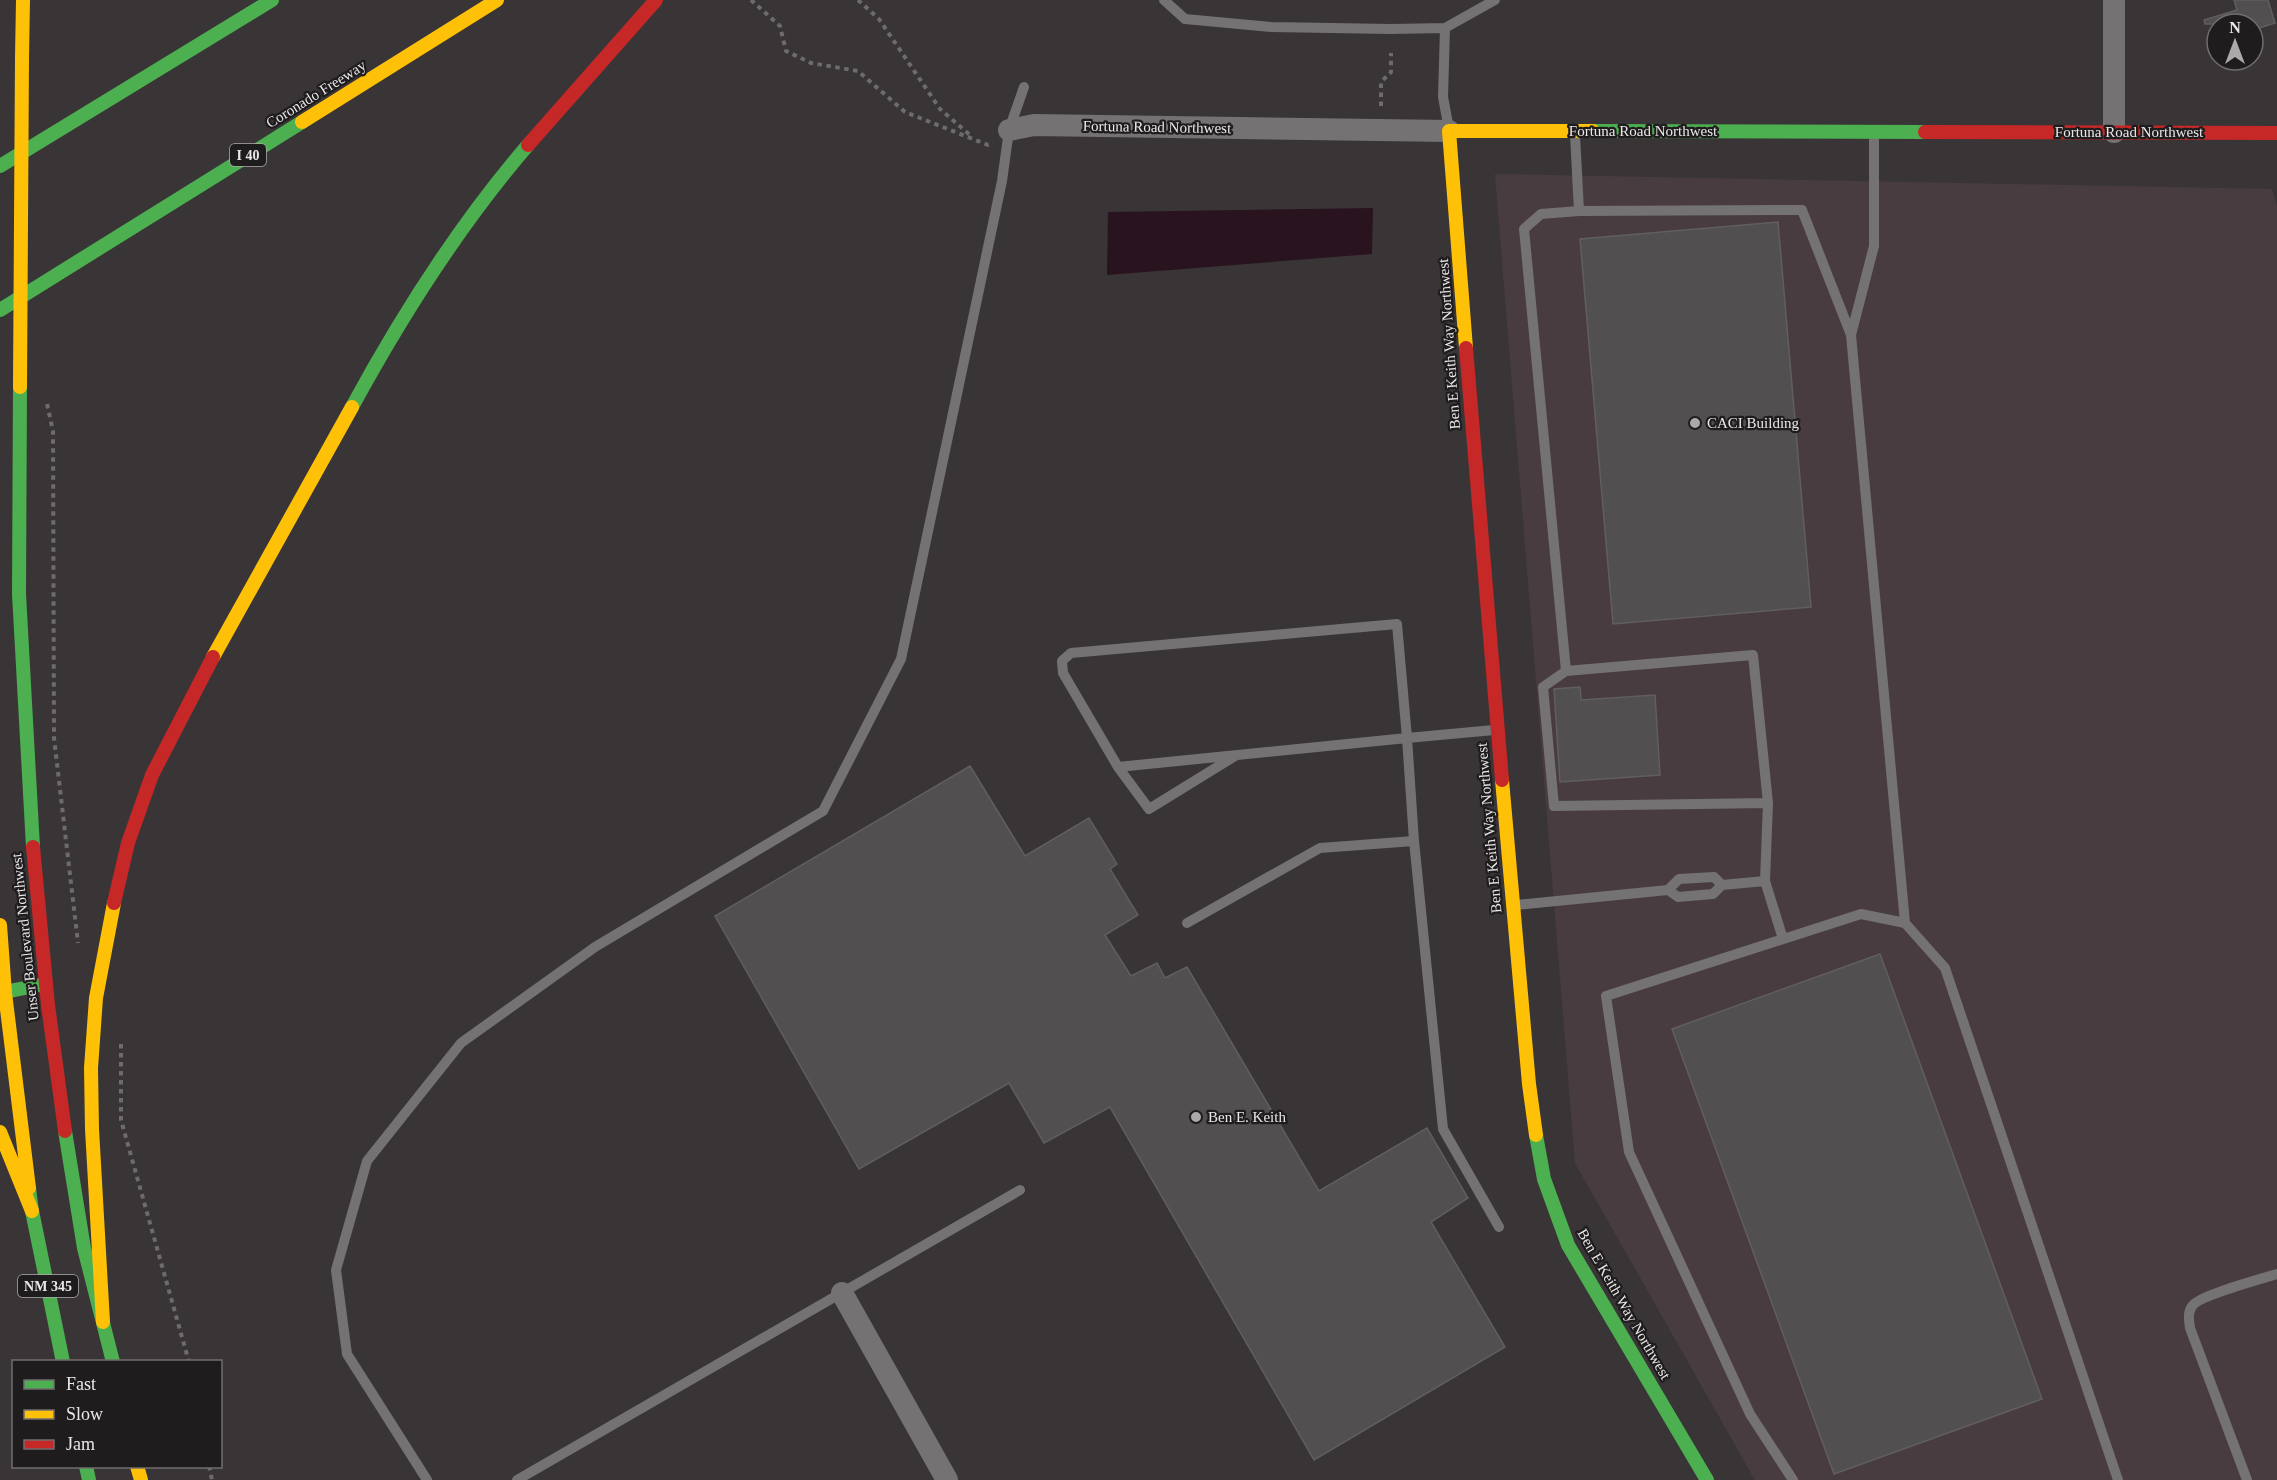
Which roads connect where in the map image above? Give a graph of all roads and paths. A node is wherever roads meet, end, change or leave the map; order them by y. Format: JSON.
{"nodes":[{"id":1,"x":23,"y":0,"type":"edge"},
{"id":2,"x":272,"y":0,"type":"edge"},
{"id":3,"x":496,"y":0,"type":"edge"},
{"id":4,"x":656,"y":0,"type":"edge"},
{"id":5,"x":751,"y":0,"type":"edge"},
{"id":6,"x":858,"y":0,"type":"edge"},
{"id":7,"x":1164,"y":0,"type":"edge"},
{"id":8,"x":1495,"y":0,"type":"edge"},
{"id":9,"x":2114,"y":0,"type":"edge"},
{"id":10,"x":1445,"y":28,"type":"junction"},
{"id":11,"x":1391,"y":53,"type":"dead end"},
{"id":12,"x":1024,"y":87,"type":"dead end"},
{"id":13,"x":1381,"y":106,"type":"dead end"},
{"id":14,"x":1009,"y":130,"type":"junction"},
{"id":15,"x":1449,"y":131,"type":"junction"},
{"id":16,"x":1575,"y":131,"type":"junction"},
{"id":17,"x":1874,"y":132,"type":"junction"},
{"id":18,"x":2114,"y":132,"type":"junction"},
{"id":19,"x":2277,"y":133,"type":"edge"},
{"id":20,"x":0,"y":166,"type":"edge"},
{"id":21,"x":1579,"y":211,"type":"junction"},
{"id":22,"x":0,"y":310,"type":"edge"},
{"id":23,"x":1851,"y":335,"type":"junction"},
{"id":24,"x":46,"y":400,"type":"dead end"},
{"id":25,"x":1566,"y":671,"type":"junction"},
{"id":26,"x":1497,"y":730,"type":"junction"},
{"id":27,"x":1407,"y":738,"type":"junction"},
{"id":28,"x":1238,"y":754,"type":"junction"},
{"id":29,"x":1118,"y":767,"type":"junction"},
{"id":30,"x":1768,"y":803,"type":"junction"},
{"id":31,"x":1414,"y":841,"type":"junction"},
{"id":32,"x":1765,"y":881,"type":"junction"},
{"id":33,"x":1722,"y":885,"type":"junction"},
{"id":34,"x":1668,"y":890,"type":"junction"},
{"id":35,"x":1513,"y":905,"type":"junction"},
{"id":36,"x":1187,"y":923,"type":"dead end"},
{"id":37,"x":1905,"y":923,"type":"junction"},
{"id":38,"x":0,"y":925,"type":"edge"},
{"id":39,"x":1783,"y":939,"type":"junction"},
{"id":40,"x":78,"y":948,"type":"dead end"},
{"id":41,"x":45,"y":984,"type":"junction"},
{"id":42,"x":3,"y":993,"type":"edge"},
{"id":43,"x":121,"y":1039,"type":"dead end"},
{"id":44,"x":0,"y":1132,"type":"edge"},
{"id":45,"x":1020,"y":1190,"type":"dead end"},
{"id":46,"x":33,"y":1211,"type":"junction"},
{"id":47,"x":1499,"y":1227,"type":"dead end"},
{"id":48,"x":2277,"y":1274,"type":"edge"},
{"id":49,"x":842,"y":1293,"type":"junction"},
{"id":50,"x":103,"y":1322,"type":"junction"},
{"id":51,"x":63,"y":1360,"type":"edge"},
{"id":52,"x":112,"y":1360,"type":"edge"},
{"id":53,"x":188,"y":1360,"type":"edge"},
{"id":54,"x":427,"y":1480,"type":"edge"},
{"id":55,"x":517,"y":1480,"type":"edge"},
{"id":56,"x":947,"y":1480,"type":"edge"},
{"id":57,"x":1707,"y":1480,"type":"edge"},
{"id":58,"x":1793,"y":1480,"type":"edge"},
{"id":59,"x":2118,"y":1480,"type":"edge"},
{"id":60,"x":2247,"y":1480,"type":"edge"}],
"edges":[{"from":1,"to":41,"type":"main road","name":"Unser Boulevard Northwest","number":"NM 345","bridge":true},
{"from":2,"to":20,"type":"main road"},
{"from":3,"to":22,"type":"main road","name":"Coronado Freeway","number":"I 40"},
{"from":4,"to":50,"type":"main road"},
{"from":5,"to":6,"type":"path"},
{"from":7,"to":10,"type":"lane"},
{"from":8,"to":10,"type":"lane"},
{"from":9,"to":18,"type":"street"},
{"from":10,"to":15,"type":"lane"},
{"from":11,"to":13,"type":"path"},
{"from":12,"to":14,"type":"lane"},
{"from":14,"to":15,"type":"street","name":"Fortuna Road Northwest"},
{"from":14,"to":54,"type":"lane"},
{"from":15,"to":16,"type":"main road","name":"Fortuna Road Northwest"},
{"from":15,"to":26,"type":"main road","name":"Ben E Keith Way Northwest"},
{"from":16,"to":17,"type":"main road","name":"Fortuna Road Northwest"},
{"from":16,"to":21,"type":"lane"},
{"from":17,"to":18,"type":"main road","name":"Fortuna Road Northwest"},
{"from":17,"to":23,"type":"lane"},
{"from":18,"to":19,"type":"main road","name":"Fortuna Road Northwest"},
{"from":21,"to":23,"type":"lane"},
{"from":21,"to":25,"type":"lane"},
{"from":23,"to":37,"type":"lane"},
{"from":24,"to":40,"type":"path"},
{"from":25,"to":30,"type":"lane"},
{"from":25,"to":30,"type":"lane"},
{"from":26,"to":27,"type":"lane"},
{"from":26,"to":35,"type":"main road","name":"Ben E Keith Way Northwest"},
{"from":27,"to":28,"type":"lane"},
{"from":27,"to":29,"type":"lane"},
{"from":27,"to":31,"type":"lane"},
{"from":28,"to":29,"type":"lane"},
{"from":28,"to":29,"type":"lane"},
{"from":30,"to":32,"type":"lane"},
{"from":31,"to":36,"type":"lane"},
{"from":31,"to":47,"type":"lane"},
{"from":32,"to":33,"type":"lane"},
{"from":32,"to":39,"type":"lane"},
{"from":33,"to":34,"type":"lane"},
{"from":33,"to":34,"type":"lane"},
{"from":34,"to":35,"type":"lane"},
{"from":35,"to":57,"type":"main road","name":"Ben E Keith Way Northwest"},
{"from":37,"to":39,"type":"lane"},
{"from":37,"to":59,"type":"lane"},
{"from":38,"to":42,"type":"main road","name":"Unser Boulevard Northwest","number":"NM 345"},
{"from":39,"to":58,"type":"lane"},
{"from":41,"to":42,"type":"main road"},
{"from":41,"to":50,"type":"main road","name":"Unser Boulevard Northwest","number":"NM 345"},
{"from":42,"to":46,"type":"main road","name":"Unser Boulevard Northwest","number":"NM 345"},
{"from":43,"to":53,"type":"path"},
{"from":44,"to":46,"type":"main road"},
{"from":45,"to":49,"type":"lane"},
{"from":46,"to":51,"type":"main road","name":"Unser Boulevard Northwest","number":"NM 345"},
{"from":48,"to":60,"type":"lane"},
{"from":49,"to":55,"type":"lane"},
{"from":49,"to":56,"type":"street"},
{"from":50,"to":52,"type":"main road","name":"Unser Boulevard Northwest","number":"NM 345"}]}
